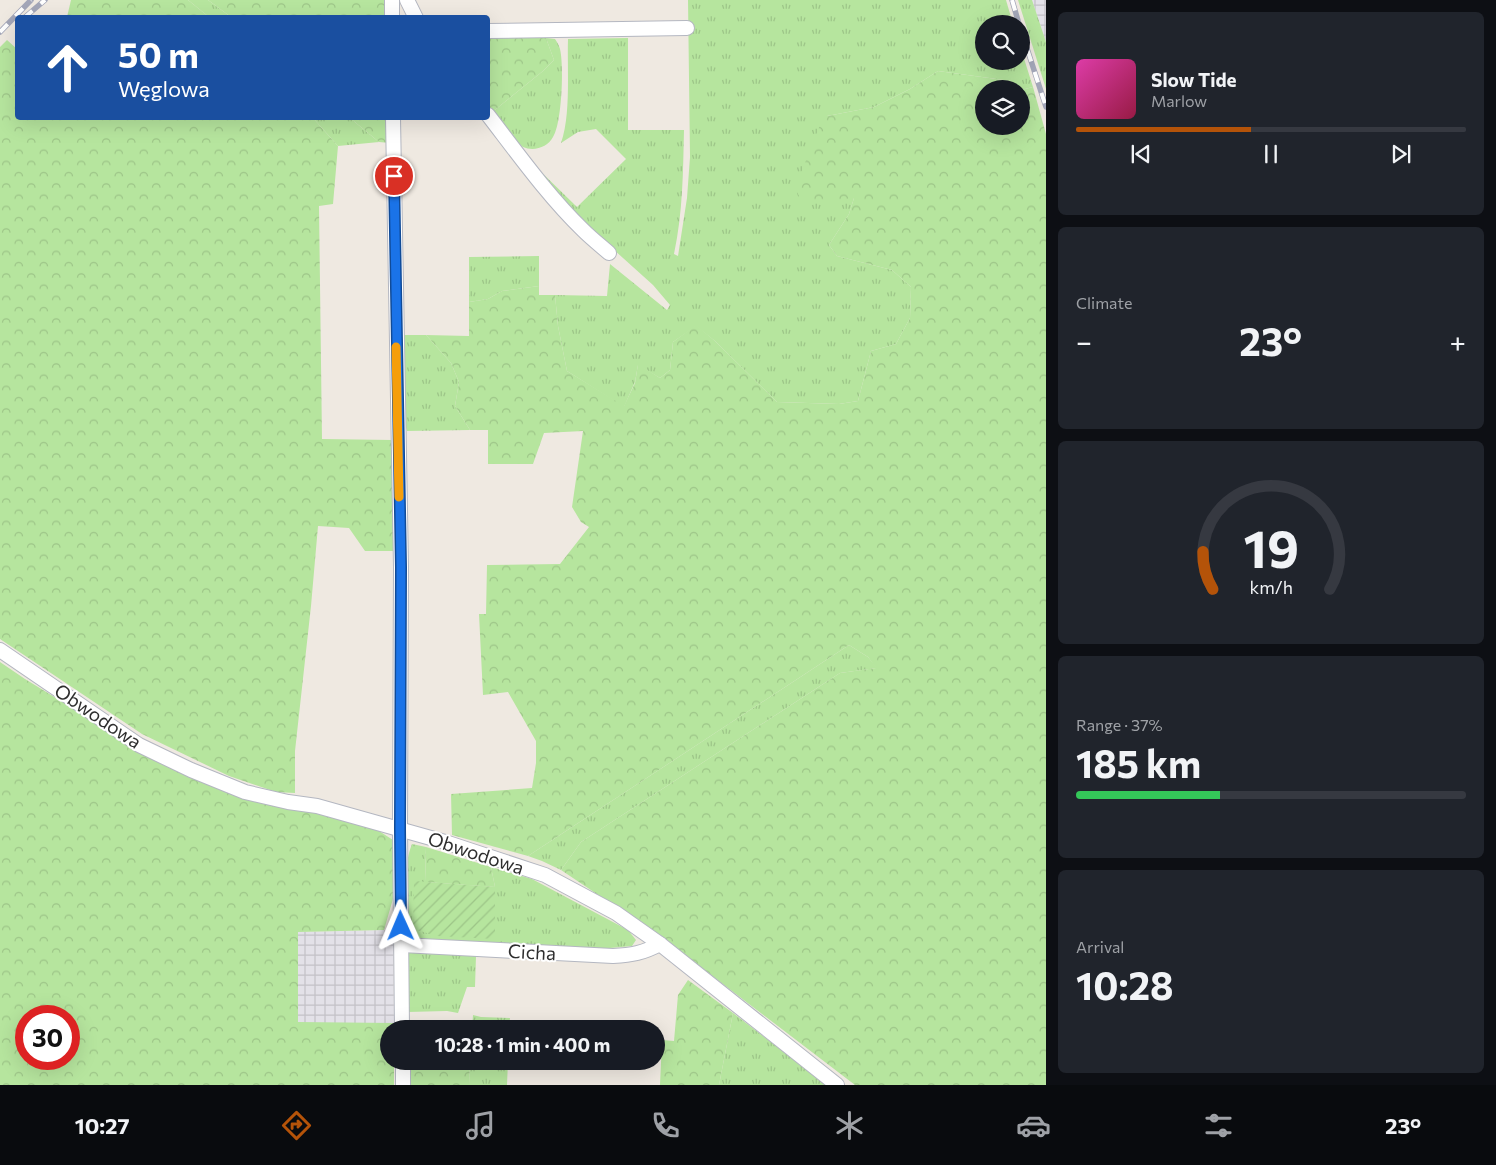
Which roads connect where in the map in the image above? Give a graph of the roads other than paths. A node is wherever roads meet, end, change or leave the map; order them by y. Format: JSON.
{"nodes":[{"id":1,"x":392,"y":0,"type":"edge"},
{"id":2,"x":407,"y":0,"type":"edge"},
{"id":3,"x":392,"y":15,"type":"edge"},
{"id":4,"x":414,"y":15,"type":"edge"},
{"id":5,"x":688,"y":28,"type":"dead end"},
{"id":6,"x":490,"y":31,"type":"edge"},
{"id":7,"x":490,"y":118,"type":"edge"},
{"id":8,"x":393,"y":120,"type":"edge"},
{"id":9,"x":610,"y":253,"type":"dead end"},
{"id":10,"x":0,"y":650,"type":"edge"},
{"id":11,"x":400,"y":829,"type":"junction"},
{"id":12,"x":660,"y":944,"type":"junction"},
{"id":13,"x":402,"y":945,"type":"junction"},
{"id":14,"x":402,"y":1020,"type":"edge"},
{"id":15,"x":403,"y":1070,"type":"edge"},
{"id":16,"x":403,"y":1085,"type":"edge"},
{"id":17,"x":837,"y":1085,"type":"edge"}],
"edges":[{"from":1,"to":3,"type":"street"},
{"from":2,"to":4,"type":"street"},
{"from":5,"to":6,"type":"street"},
{"from":7,"to":9,"type":"street"},
{"from":8,"to":11,"type":"street"},
{"from":10,"to":11,"type":"street","name":"Obwodowa"},
{"from":11,"to":12,"type":"street","name":"Obwodowa"},
{"from":11,"to":13,"type":"street"},
{"from":12,"to":13,"type":"street","name":"Cicha"},
{"from":12,"to":17,"type":"street","name":"Obwodowa"},
{"from":13,"to":14,"type":"street"},
{"from":15,"to":16,"type":"street"}]}
